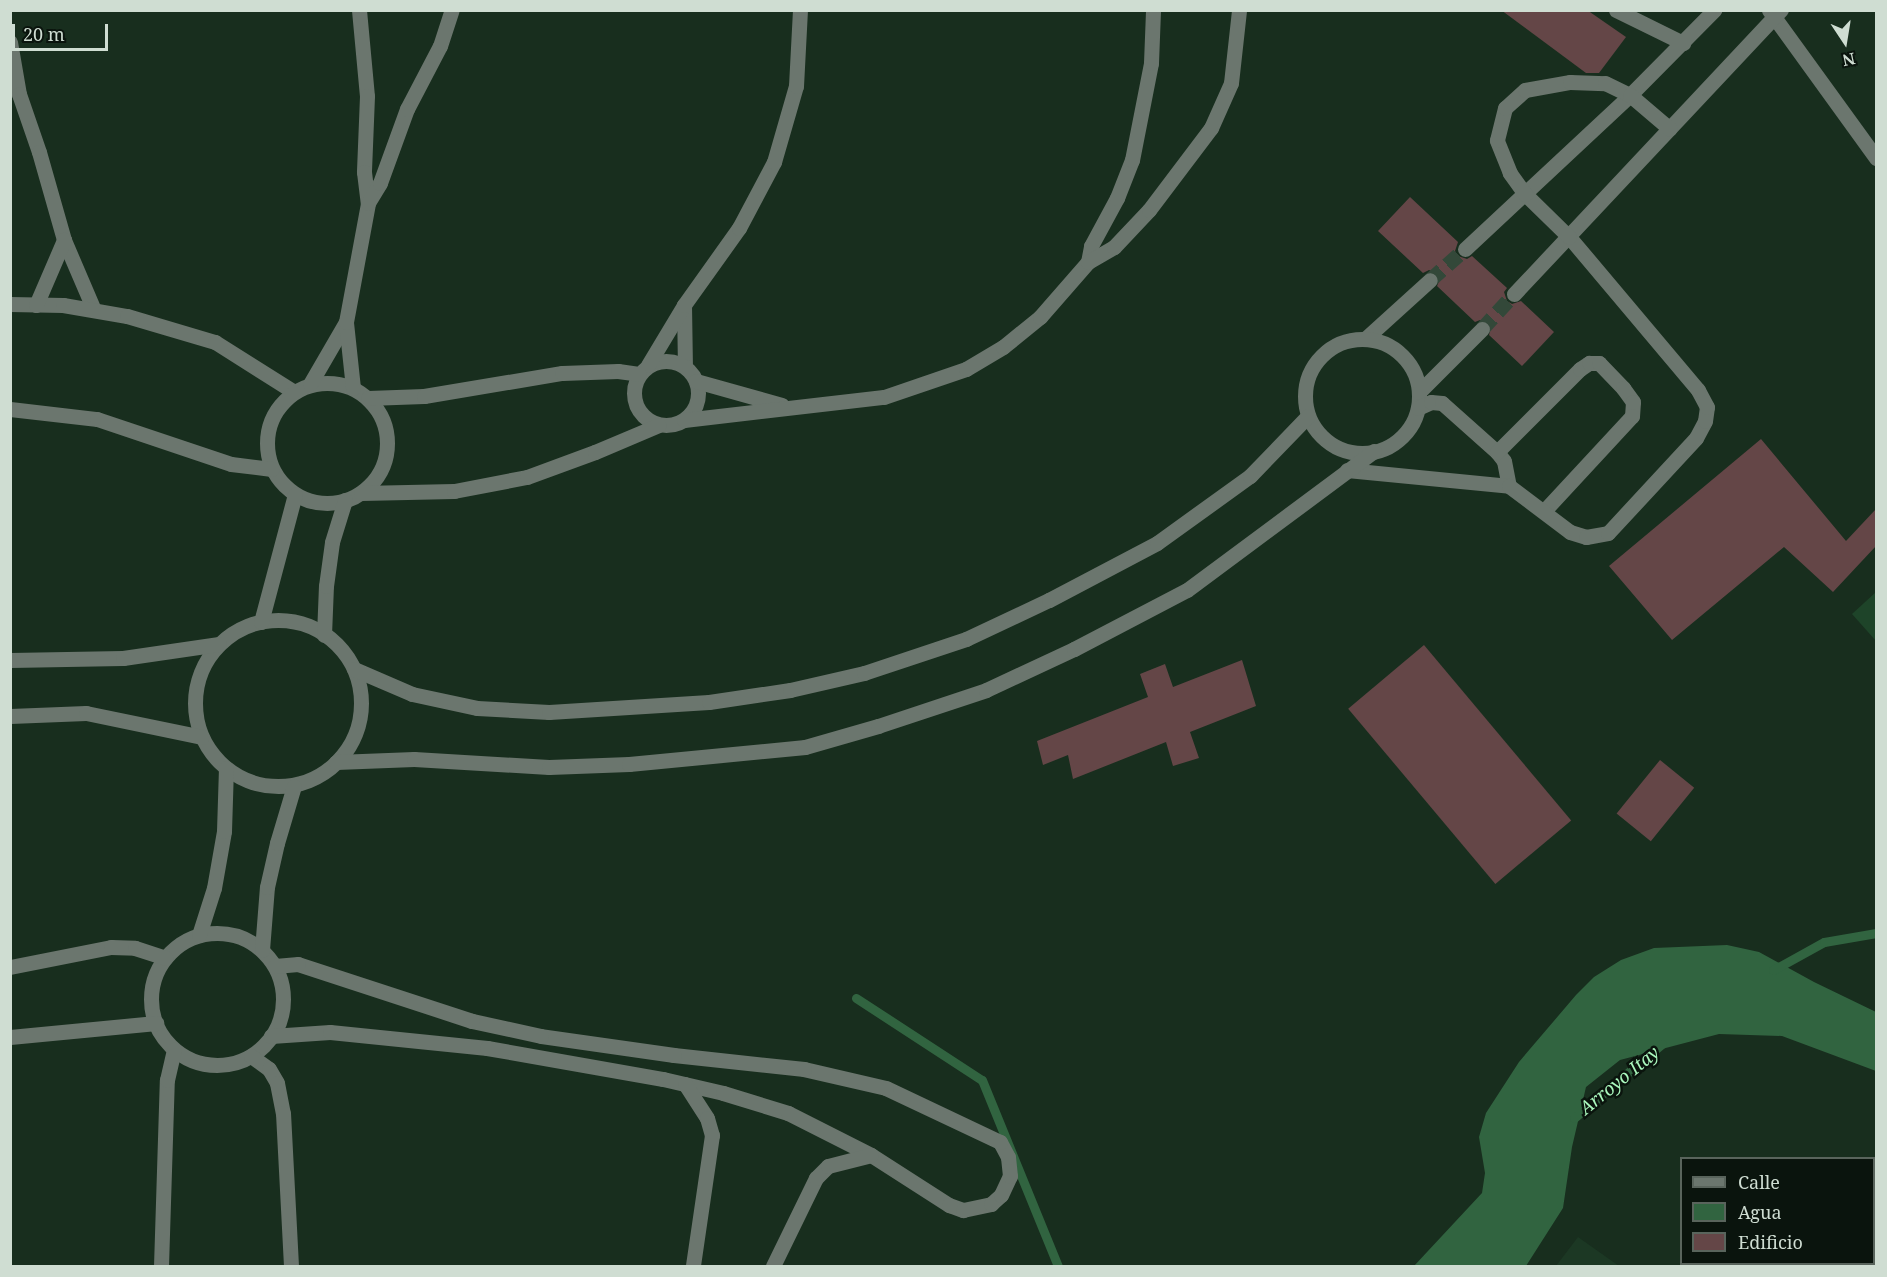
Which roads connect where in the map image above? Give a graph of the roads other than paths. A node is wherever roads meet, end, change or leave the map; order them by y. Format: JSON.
{"nodes":[{"id":1,"x":359,"y":10,"type":"edge"},
{"id":2,"x":452,"y":10,"type":"edge"},
{"id":3,"x":800,"y":10,"type":"edge"},
{"id":4,"x":1153,"y":10,"type":"edge"},
{"id":5,"x":1239,"y":10,"type":"edge"},
{"id":6,"x":1617,"y":10,"type":"edge"},
{"id":7,"x":1714,"y":10,"type":"edge"},
{"id":8,"x":1775,"y":12,"type":"edge"},
{"id":9,"x":10,"y":42,"type":"edge"},
{"id":10,"x":1683,"y":43,"type":"junction"},
{"id":11,"x":1630,"y":94,"type":"junction"},
{"id":12,"x":1670,"y":129,"type":"junction"},
{"id":13,"x":1876,"y":158,"type":"edge"},
{"id":14,"x":1525,"y":194,"type":"junction"},
{"id":15,"x":368,"y":203,"type":"junction"},
{"id":16,"x":1569,"y":237,"type":"junction"},
{"id":17,"x":64,"y":240,"type":"junction"},
{"id":18,"x":1465,"y":249,"type":"tunnel mouth"},
{"id":19,"x":1088,"y":262,"type":"junction"},
{"id":20,"x":1430,"y":280,"type":"tunnel mouth"},
{"id":21,"x":1514,"y":294,"type":"tunnel mouth"},
{"id":22,"x":10,"y":304,"type":"edge"},
{"id":23,"x":36,"y":305,"type":"junction"},
{"id":24,"x":684,"y":305,"type":"junction"},
{"id":25,"x":94,"y":310,"type":"junction"},
{"id":26,"x":346,"y":322,"type":"junction"},
{"id":27,"x":1482,"y":329,"type":"tunnel mouth"},
{"id":28,"x":1366,"y":339,"type":"junction"},
{"id":29,"x":685,"y":366,"type":"junction"},
{"id":30,"x":644,"y":369,"type":"junction"},
{"id":31,"x":696,"y":381,"type":"junction"},
{"id":32,"x":310,"y":384,"type":"junction"},
{"id":33,"x":353,"y":388,"type":"junction"},
{"id":34,"x":294,"y":392,"type":"junction"},
{"id":35,"x":1419,"y":392,"type":"junction"},
{"id":36,"x":368,"y":398,"type":"junction"},
{"id":37,"x":788,"y":407,"type":"junction"},
{"id":38,"x":1418,"y":408,"type":"junction"},
{"id":39,"x":10,"y":409,"type":"edge"},
{"id":40,"x":1308,"y":416,"type":"junction"},
{"id":41,"x":684,"y":420,"type":"junction"},
{"id":42,"x":659,"y":424,"type":"junction"},
{"id":43,"x":1374,"y":451,"type":"junction"},
{"id":44,"x":1497,"y":452,"type":"junction"},
{"id":45,"x":272,"y":469,"type":"junction"},
{"id":46,"x":1347,"y":470,"type":"junction"},
{"id":47,"x":1509,"y":486,"type":"junction"},
{"id":48,"x":361,"y":493,"type":"junction"},
{"id":49,"x":295,"y":494,"type":"junction"},
{"id":50,"x":345,"y":501,"type":"junction"},
{"id":51,"x":1544,"y":511,"type":"junction"},
{"id":52,"x":261,"y":622,"type":"junction"},
{"id":53,"x":324,"y":635,"type":"junction"},
{"id":54,"x":219,"y":644,"type":"junction"},
{"id":55,"x":10,"y":660,"type":"edge"},
{"id":56,"x":354,"y":669,"type":"junction"},
{"id":57,"x":10,"y":716,"type":"edge"},
{"id":58,"x":202,"y":737,"type":"junction"},
{"id":59,"x":336,"y":762,"type":"junction"},
{"id":60,"x":226,"y":768,"type":"junction"},
{"id":61,"x":294,"y":786,"type":"junction"},
{"id":62,"x":199,"y":935,"type":"junction"},
{"id":63,"x":262,"y":950,"type":"junction"},
{"id":64,"x":165,"y":958,"type":"junction"},
{"id":65,"x":274,"y":966,"type":"junction"},
{"id":66,"x":10,"y":967,"type":"edge"},
{"id":67,"x":156,"y":1023,"type":"junction"},
{"id":68,"x":271,"y":1036,"type":"junction"},
{"id":69,"x":10,"y":1037,"type":"edge"},
{"id":70,"x":174,"y":1050,"type":"junction"},
{"id":71,"x":251,"y":1056,"type":"junction"},
{"id":72,"x":685,"y":1084,"type":"junction"},
{"id":73,"x":871,"y":1155,"type":"junction"},
{"id":74,"x":161,"y":1266,"type":"edge"},
{"id":75,"x":291,"y":1266,"type":"edge"},
{"id":76,"x":693,"y":1266,"type":"edge"},
{"id":77,"x":773,"y":1266,"type":"edge"}],
"edges":[{"from":1,"to":15,"type":"street"},
{"from":2,"to":15,"type":"street"},
{"from":3,"to":24,"type":"street"},
{"from":4,"to":19,"type":"street"},
{"from":5,"to":19,"type":"street"},
{"from":6,"to":10,"type":"street"},
{"from":7,"to":10,"type":"street"},
{"from":8,"to":12,"type":"street"},
{"from":8,"to":13,"type":"street"},
{"from":9,"to":17,"type":"street"},
{"from":10,"to":11,"type":"street"},
{"from":11,"to":12,"type":"street"},
{"from":11,"to":14,"type":"street"},
{"from":11,"to":14,"type":"street"},
{"from":12,"to":16,"type":"street"},
{"from":14,"to":16,"type":"street"},
{"from":14,"to":18,"type":"street"},
{"from":15,"to":26,"type":"street"},
{"from":16,"to":21,"type":"street"},
{"from":16,"to":51,"type":"street"},
{"from":17,"to":23,"type":"street"},
{"from":17,"to":25,"type":"street"},
{"from":19,"to":37,"type":"street"},
{"from":20,"to":28,"type":"street"},
{"from":22,"to":23,"type":"street"},
{"from":23,"to":25,"type":"street"},
{"from":24,"to":29,"type":"street"},
{"from":24,"to":30,"type":"street"},
{"from":25,"to":34,"type":"street"},
{"from":26,"to":32,"type":"street"},
{"from":26,"to":33,"type":"street"},
{"from":27,"to":35,"type":"street"},
{"from":28,"to":35,"type":"street"},
{"from":28,"to":40,"type":"street"},
{"from":29,"to":30,"type":"street"},
{"from":29,"to":31,"type":"street"},
{"from":30,"to":36,"type":"street"},
{"from":30,"to":42,"type":"street"},
{"from":31,"to":37,"type":"street"},
{"from":31,"to":41,"type":"street"},
{"from":32,"to":33,"type":"street"},
{"from":32,"to":34,"type":"street"},
{"from":33,"to":36,"type":"street"},
{"from":34,"to":45,"type":"street"},
{"from":35,"to":38,"type":"street"},
{"from":36,"to":48,"type":"street"},
{"from":37,"to":41,"type":"street"},
{"from":38,"to":43,"type":"street"},
{"from":38,"to":44,"type":"street"},
{"from":39,"to":45,"type":"street"},
{"from":40,"to":43,"type":"street"},
{"from":40,"to":56,"type":"street"},
{"from":41,"to":42,"type":"street"},
{"from":42,"to":48,"type":"street"},
{"from":43,"to":46,"type":"street"},
{"from":44,"to":47,"type":"street"},
{"from":44,"to":51,"type":"street"},
{"from":45,"to":49,"type":"street"},
{"from":46,"to":47,"type":"street"},
{"from":46,"to":59,"type":"street"},
{"from":47,"to":51,"type":"street"},
{"from":48,"to":50,"type":"street"},
{"from":49,"to":50,"type":"street"},
{"from":49,"to":52,"type":"street"},
{"from":50,"to":53,"type":"street"},
{"from":52,"to":53,"type":"street"},
{"from":52,"to":54,"type":"street"},
{"from":53,"to":56,"type":"street"},
{"from":54,"to":55,"type":"street"},
{"from":54,"to":58,"type":"street"},
{"from":56,"to":59,"type":"street"},
{"from":57,"to":58,"type":"street"},
{"from":58,"to":60,"type":"street"},
{"from":59,"to":61,"type":"street"},
{"from":60,"to":61,"type":"street"},
{"from":60,"to":62,"type":"street"},
{"from":61,"to":63,"type":"street"},
{"from":62,"to":63,"type":"street"},
{"from":62,"to":64,"type":"street"},
{"from":63,"to":65,"type":"street"},
{"from":64,"to":66,"type":"street"},
{"from":64,"to":67,"type":"street"},
{"from":65,"to":68,"type":"street"},
{"from":65,"to":73,"type":"street"},
{"from":67,"to":69,"type":"street"},
{"from":67,"to":70,"type":"street"},
{"from":68,"to":71,"type":"street"},
{"from":68,"to":72,"type":"street"},
{"from":70,"to":71,"type":"street"},
{"from":70,"to":74,"type":"street"},
{"from":71,"to":75,"type":"street"},
{"from":72,"to":73,"type":"street"},
{"from":72,"to":76,"type":"street"},
{"from":73,"to":77,"type":"street"}]}
